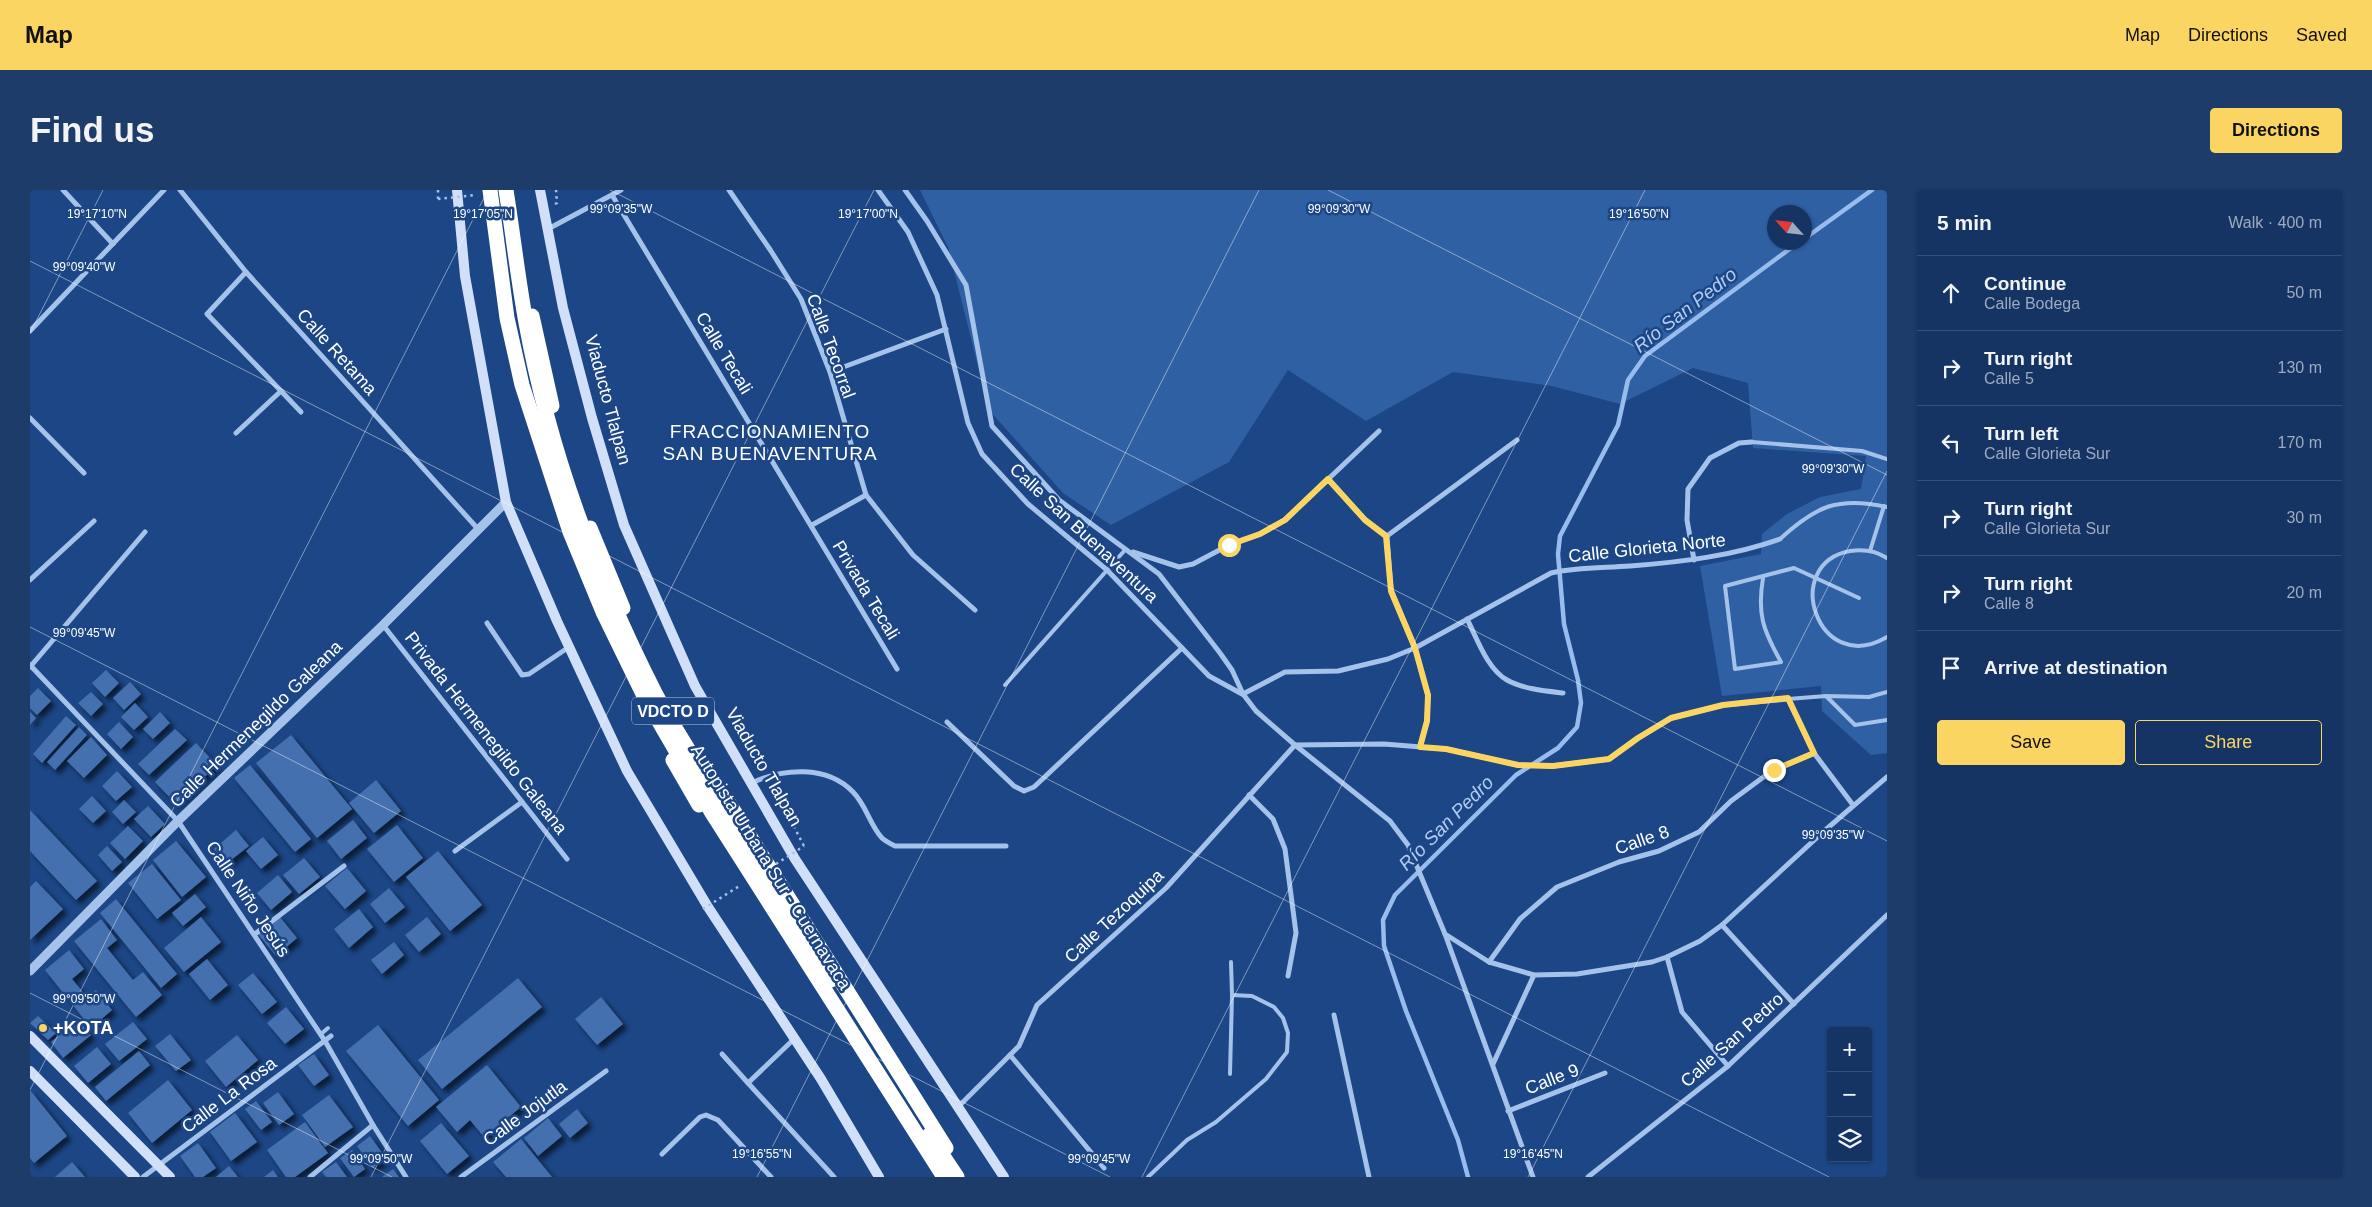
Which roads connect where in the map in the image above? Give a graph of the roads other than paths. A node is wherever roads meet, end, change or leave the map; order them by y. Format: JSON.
{"nodes":[{"id":1,"x":63,"y":190,"type":"edge"},
{"id":2,"x":164,"y":190,"type":"edge"},
{"id":3,"x":180,"y":190,"type":"edge"},
{"id":4,"x":456,"y":190,"type":"edge"},
{"id":5,"x":489,"y":190,"type":"edge"},
{"id":6,"x":506,"y":190,"type":"edge"},
{"id":7,"x":512,"y":190,"type":"edge"},
{"id":8,"x":540,"y":190,"type":"edge"},
{"id":9,"x":621,"y":190,"type":"edge"},
{"id":10,"x":729,"y":190,"type":"edge"},
{"id":11,"x":878,"y":190,"type":"edge"},
{"id":12,"x":905,"y":190,"type":"edge"},
{"id":13,"x":612,"y":195,"type":"junction"},
{"id":14,"x":548,"y":230,"type":"junction"},
{"id":15,"x":114,"y":244,"type":"junction"},
{"id":16,"x":246,"y":272,"type":"junction"},
{"id":17,"x":946,"y":329,"type":"junction"},
{"id":18,"x":30,"y":331,"type":"edge"},
{"id":19,"x":830,"y":372,"type":"junction"},
{"id":20,"x":281,"y":391,"type":"junction"},
{"id":21,"x":301,"y":412,"type":"dead end"},
{"id":22,"x":30,"y":418,"type":"edge"},
{"id":23,"x":1380,"y":431,"type":"dead end"},
{"id":24,"x":236,"y":433,"type":"dead end"},
{"id":25,"x":1517,"y":440,"type":"dead end"},
{"id":26,"x":1752,"y":442,"type":"joint"},
{"id":27,"x":1887,"y":459,"type":"edge"},
{"id":28,"x":84,"y":473,"type":"dead end"},
{"id":29,"x":1328,"y":479,"type":"junction"},
{"id":30,"x":866,"y":495,"type":"junction"},
{"id":31,"x":506,"y":502,"type":"junction"},
{"id":32,"x":1885,"y":506,"type":"edge"},
{"id":33,"x":94,"y":521,"type":"dead end"},
{"id":34,"x":812,"y":526,"type":"junction"},
{"id":35,"x":478,"y":529,"type":"junction"},
{"id":36,"x":145,"y":532,"type":"dead end"},
{"id":37,"x":1386,"y":536,"type":"junction"},
{"id":38,"x":1780,"y":539,"type":"joint"},
{"id":39,"x":1125,"y":550,"type":"junction"},
{"id":40,"x":1870,"y":551,"type":"junction"},
{"id":41,"x":1887,"y":558,"type":"edge"},
{"id":42,"x":1694,"y":560,"type":"junction"},
{"id":43,"x":1107,"y":570,"type":"junction"},
{"id":44,"x":1817,"y":577,"type":"junction"},
{"id":45,"x":1763,"y":578,"type":"junction"},
{"id":46,"x":30,"y":580,"type":"edge"},
{"id":47,"x":1859,"y":598,"type":"dead end"},
{"id":48,"x":975,"y":610,"type":"dead end"},
{"id":49,"x":1467,"y":619,"type":"junction"},
{"id":50,"x":487,"y":624,"type":"dead end"},
{"id":51,"x":383,"y":625,"type":"junction"},
{"id":52,"x":1887,"y":638,"type":"edge"},
{"id":53,"x":569,"y":647,"type":"junction"},
{"id":54,"x":1182,"y":648,"type":"junction"},
{"id":55,"x":1415,"y":648,"type":"junction"},
{"id":56,"x":30,"y":666,"type":"edge"},
{"id":57,"x":897,"y":670,"type":"dead end"},
{"id":58,"x":1005,"y":685,"type":"dead end"},
{"id":59,"x":1887,"y":692,"type":"edge"},
{"id":60,"x":1563,"y":693,"type":"dead end"},
{"id":61,"x":1243,"y":694,"type":"junction"},
{"id":62,"x":1826,"y":696,"type":"junction"},
{"id":63,"x":1788,"y":698,"type":"junction"},
{"id":64,"x":1887,"y":720,"type":"edge"},
{"id":65,"x":947,"y":722,"type":"dead end"},
{"id":66,"x":1295,"y":745,"type":"junction"},
{"id":67,"x":1420,"y":747,"type":"junction"},
{"id":68,"x":1814,"y":753,"type":"junction"},
{"id":69,"x":1887,"y":777,"type":"edge"},
{"id":70,"x":752,"y":783,"type":"junction"},
{"id":71,"x":1249,"y":795,"type":"junction"},
{"id":72,"x":522,"y":802,"type":"junction"},
{"id":73,"x":1853,"y":805,"type":"junction"},
{"id":74,"x":178,"y":821,"type":"junction"},
{"id":75,"x":1006,"y":846,"type":"dead end"},
{"id":76,"x":455,"y":851,"type":"dead end"},
{"id":77,"x":567,"y":859,"type":"dead end"},
{"id":78,"x":344,"y":866,"type":"dead end"},
{"id":79,"x":1887,"y":915,"type":"edge"},
{"id":80,"x":1722,"y":924,"type":"junction"},
{"id":81,"x":255,"y":934,"type":"junction"},
{"id":82,"x":1445,"y":934,"type":"junction"},
{"id":83,"x":1666,"y":957,"type":"junction"},
{"id":84,"x":1231,"y":962,"type":"dead end"},
{"id":85,"x":1489,"y":962,"type":"junction"},
{"id":86,"x":30,"y":970,"type":"edge"},
{"id":87,"x":1534,"y":975,"type":"junction"},
{"id":88,"x":1288,"y":976,"type":"dead end"},
{"id":89,"x":1232,"y":995,"type":"junction"},
{"id":90,"x":1794,"y":1004,"type":"junction"},
{"id":91,"x":1334,"y":1015,"type":"dead end"},
{"id":92,"x":328,"y":1028,"type":"dead end"},
{"id":93,"x":321,"y":1034,"type":"junction"},
{"id":94,"x":30,"y":1036,"type":"edge"},
{"id":95,"x":331,"y":1036,"type":"dead end"},
{"id":96,"x":794,"y":1040,"type":"junction"},
{"id":97,"x":325,"y":1041,"type":"junction"},
{"id":98,"x":722,"y":1054,"type":"dead end"},
{"id":99,"x":1010,"y":1055,"type":"junction"},
{"id":100,"x":1493,"y":1064,"type":"junction"},
{"id":101,"x":1728,"y":1066,"type":"junction"},
{"id":102,"x":30,"y":1071,"type":"edge"},
{"id":103,"x":606,"y":1071,"type":"dead end"},
{"id":104,"x":1605,"y":1073,"type":"dead end"},
{"id":105,"x":1230,"y":1074,"type":"dead end"},
{"id":106,"x":748,"y":1083,"type":"junction"},
{"id":107,"x":957,"y":1108,"type":"junction"},
{"id":108,"x":1508,"y":1111,"type":"junction"},
{"id":109,"x":373,"y":1125,"type":"junction"},
{"id":110,"x":662,"y":1154,"type":"dead end"},
{"id":111,"x":158,"y":1165,"type":"junction"},
{"id":112,"x":1104,"y":1168,"type":"dead end"},
{"id":113,"x":135,"y":1177,"type":"edge"},
{"id":114,"x":143,"y":1177,"type":"edge"},
{"id":115,"x":170,"y":1177,"type":"edge"},
{"id":116,"x":310,"y":1177,"type":"edge"},
{"id":117,"x":406,"y":1177,"type":"edge"},
{"id":118,"x":460,"y":1177,"type":"edge"},
{"id":119,"x":771,"y":1177,"type":"edge"},
{"id":120,"x":834,"y":1177,"type":"edge"},
{"id":121,"x":879,"y":1177,"type":"edge"},
{"id":122,"x":936,"y":1177,"type":"edge"},
{"id":123,"x":944,"y":1177,"type":"edge"},
{"id":124,"x":957,"y":1177,"type":"edge"},
{"id":125,"x":964,"y":1177,"type":"edge"},
{"id":126,"x":1004,"y":1177,"type":"edge"},
{"id":127,"x":1148,"y":1177,"type":"edge"},
{"id":128,"x":1369,"y":1177,"type":"edge"},
{"id":129,"x":1534,"y":1177,"type":"edge"},
{"id":130,"x":1588,"y":1177,"type":"edge"}],
"edges":[{"from":1,"to":15,"type":"street"},
{"from":2,"to":15,"type":"street"},
{"from":3,"to":16,"type":"street","name":"Calle Retama"},
{"from":4,"to":31,"type":"main road"},
{"from":5,"to":122,"type":"highway","number":"VDCTO D"},
{"from":5,"to":123,"type":"highway","name":"Autopista Urbana Sur - Cuernavaca","bridge":true},
{"from":6,"to":124,"type":"highway","name":"Autopista Urbana Sur - Cuernavaca","bridge":true},
{"from":7,"to":125,"type":"highway","number":"VDCTO D"},
{"from":8,"to":14,"type":"main road","name":"Viaducto Tlalpan"},
{"from":9,"to":13,"type":"street"},
{"from":10,"to":19,"type":"street","name":"Calle Tecorral"},
{"from":11,"to":17,"type":"street","name":"Calle San Buenaventura"},
{"from":12,"to":39,"type":"street","name":"Calle San Buenaventura"},
{"from":13,"to":14,"type":"street"},
{"from":13,"to":34,"type":"street","name":"Calle Tecali"},
{"from":14,"to":70,"type":"main road","name":"Viaducto Tlalpan"},
{"from":15,"to":18,"type":"street"},
{"from":16,"to":20,"type":"street"},
{"from":16,"to":35,"type":"street","name":"Calle Retama"},
{"from":17,"to":19,"type":"street"},
{"from":17,"to":43,"type":"street","name":"Calle San Buenaventura"},
{"from":19,"to":30,"type":"street","name":"Calle Tecorral"},
{"from":20,"to":21,"type":"street"},
{"from":20,"to":24,"type":"street"},
{"from":22,"to":28,"type":"street"},
{"from":23,"to":29,"type":"street"},
{"from":25,"to":37,"type":"street"},
{"from":26,"to":27,"type":"lane"},
{"from":26,"to":42,"type":"street"},
{"from":29,"to":37,"type":"street"},
{"from":29,"to":39,"type":"street"},
{"from":30,"to":34,"type":"street"},
{"from":30,"to":48,"type":"street"},
{"from":31,"to":35,"type":"street","name":"Calle Hermenegildo Galeana"},
{"from":31,"to":53,"type":"main road"},
{"from":32,"to":38,"type":"lane"},
{"from":32,"to":40,"type":"lane"},
{"from":33,"to":46,"type":"street"},
{"from":34,"to":57,"type":"street","name":"Privada Tecali"},
{"from":35,"to":51,"type":"street","name":"Calle Hermenegildo Galeana"},
{"from":36,"to":56,"type":"street"},
{"from":37,"to":55,"type":"street"},
{"from":38,"to":42,"type":"street","name":"Calle Glorieta Norte"},
{"from":39,"to":43,"type":"lane"},
{"from":39,"to":61,"type":"street","name":"Calle San Buenaventura"},
{"from":40,"to":41,"type":"lane"},
{"from":40,"to":44,"type":"lane"},
{"from":42,"to":49,"type":"street","name":"Calle Glorieta Norte"},
{"from":43,"to":54,"type":"street","name":"Calle San Buenaventura"},
{"from":43,"to":58,"type":"lane"},
{"from":44,"to":45,"type":"lane"},
{"from":44,"to":47,"type":"lane"},
{"from":44,"to":52,"type":"lane"},
{"from":45,"to":45,"type":"lane"},
{"from":49,"to":55,"type":"street","name":"Calle Glorieta Norte"},
{"from":49,"to":60,"type":"street"},
{"from":50,"to":53,"type":"street"},
{"from":51,"to":72,"type":"street","name":"Privada Hermenegildo Galeana"},
{"from":51,"to":74,"type":"street","name":"Calle Hermenegildo Galeana"},
{"from":53,"to":96,"type":"main road"},
{"from":54,"to":61,"type":"street","name":"Calle San Buenaventura"},
{"from":54,"to":65,"type":"street"},
{"from":55,"to":61,"type":"street","name":"Calle Glorieta Norte"},
{"from":55,"to":67,"type":"street"},
{"from":56,"to":74,"type":"street","name":"Calle Niño Jesús"},
{"from":59,"to":62,"type":"lane"},
{"from":61,"to":66,"type":"street","name":"Calle San Buenaventura"},
{"from":62,"to":63,"type":"lane"},
{"from":62,"to":64,"type":"lane"},
{"from":63,"to":67,"type":"street"},
{"from":63,"to":68,"type":"street"},
{"from":66,"to":67,"type":"street"},
{"from":66,"to":71,"type":"street","name":"Calle Tezoquipa"},
{"from":66,"to":82,"type":"street","name":"Calle San Buenaventura"},
{"from":68,"to":73,"type":"street"},
{"from":68,"to":85,"type":"street","name":"Calle 8"},
{"from":69,"to":73,"type":"street"},
{"from":70,"to":75,"type":"street"},
{"from":70,"to":107,"type":"main road","name":"Viaducto Tlalpan"},
{"from":71,"to":88,"type":"street"},
{"from":71,"to":99,"type":"street","name":"Calle Tezoquipa"},
{"from":72,"to":76,"type":"street"},
{"from":72,"to":77,"type":"street","name":"Privada Hermenegildo Galeana"},
{"from":73,"to":80,"type":"street"},
{"from":74,"to":81,"type":"street","name":"Calle Niño Jesús"},
{"from":74,"to":86,"type":"street","name":"Calle Hermenegildo Galeana"},
{"from":78,"to":81,"type":"street"},
{"from":79,"to":90,"type":"street","name":"Calle San Pedro"},
{"from":80,"to":83,"type":"street"},
{"from":80,"to":90,"type":"street"},
{"from":81,"to":93,"type":"street","name":"Calle Niño Jesús"},
{"from":82,"to":85,"type":"street"},
{"from":82,"to":100,"type":"street"},
{"from":83,"to":87,"type":"street"},
{"from":83,"to":101,"type":"street"},
{"from":84,"to":89,"type":"lane"},
{"from":85,"to":87,"type":"street"},
{"from":87,"to":100,"type":"street"},
{"from":89,"to":105,"type":"lane"},
{"from":89,"to":127,"type":"lane"},
{"from":90,"to":101,"type":"street","name":"Calle San Pedro"},
{"from":91,"to":128,"type":"street"},
{"from":92,"to":93,"type":"lane"},
{"from":93,"to":97,"type":"street","name":"Calle Niño Jesús"},
{"from":94,"to":111,"type":"main road"},
{"from":95,"to":97,"type":"street","name":"Calle La Rosa"},
{"from":96,"to":106,"type":"street"},
{"from":96,"to":121,"type":"main road"},
{"from":97,"to":109,"type":"street","name":"Calle Niño Jesús"},
{"from":97,"to":111,"type":"street","name":"Calle La Rosa"},
{"from":98,"to":106,"type":"street"},
{"from":99,"to":107,"type":"street","name":"Calle Tezoquipa"},
{"from":99,"to":112,"type":"street"},
{"from":100,"to":108,"type":"street"},
{"from":101,"to":130,"type":"street","name":"Calle San Pedro"},
{"from":102,"to":113,"type":"main road"},
{"from":103,"to":118,"type":"street","name":"Calle Jojutla"},
{"from":104,"to":108,"type":"street","name":"Calle 9"},
{"from":106,"to":120,"type":"street"},
{"from":107,"to":126,"type":"main road","name":"Viaducto Tlalpan"},
{"from":108,"to":129,"type":"street"},
{"from":109,"to":116,"type":"street"},
{"from":109,"to":117,"type":"street","name":"Calle Niño Jesús"},
{"from":110,"to":119,"type":"street"},
{"from":111,"to":114,"type":"street","name":"Calle La Rosa"},
{"from":111,"to":115,"type":"main road"}]}
